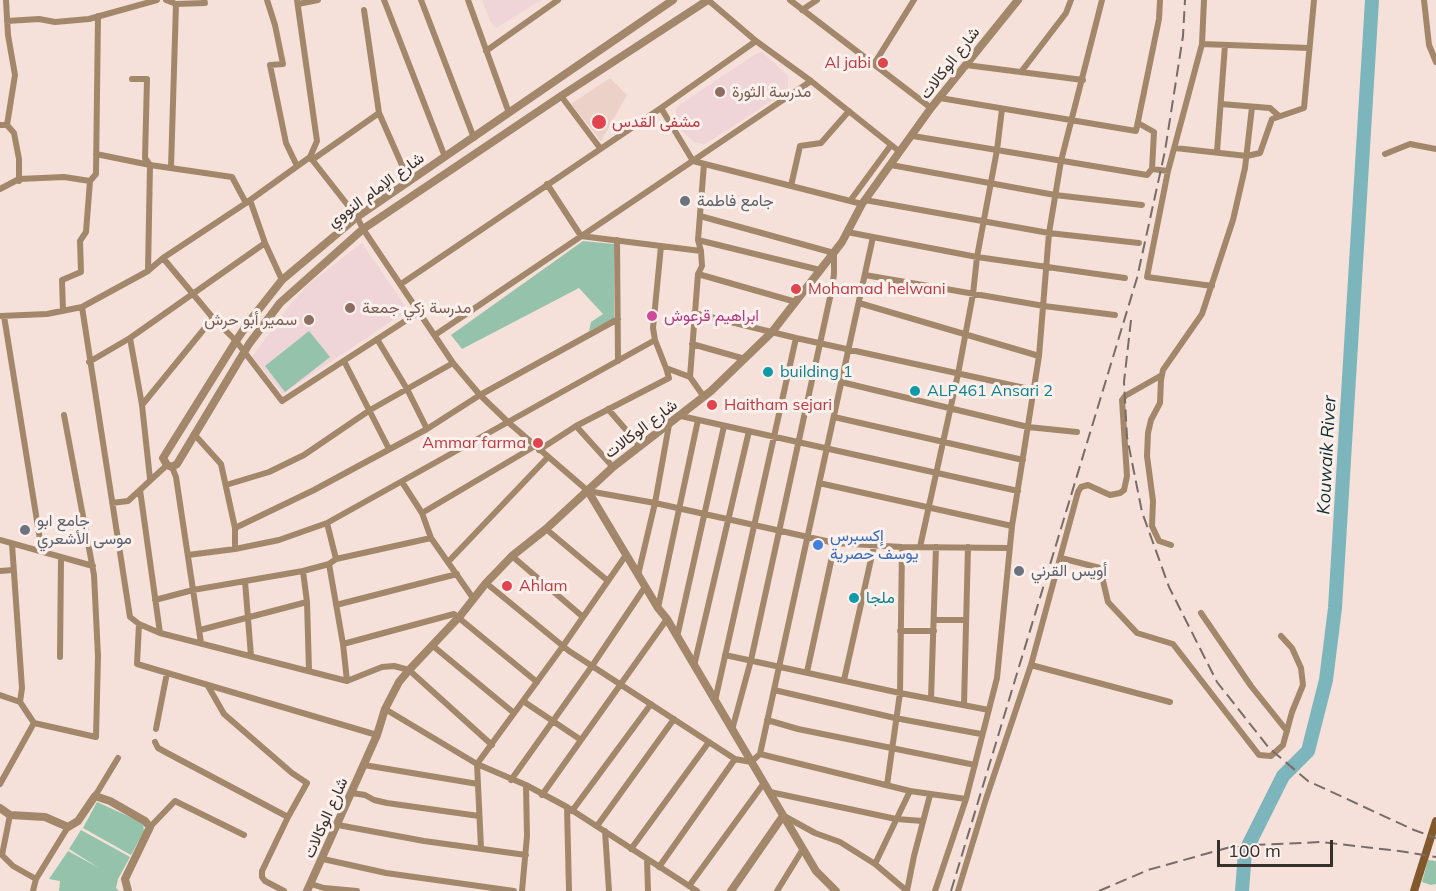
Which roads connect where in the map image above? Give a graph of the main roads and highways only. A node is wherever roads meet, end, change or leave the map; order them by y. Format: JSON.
{"nodes":[{"id":1,"x":1436,"y":821,"type":"edge"},
{"id":2,"x":1417,"y":891,"type":"edge"}],
"edges":[{"from":1,"to":2,"type":"main road"}]}
